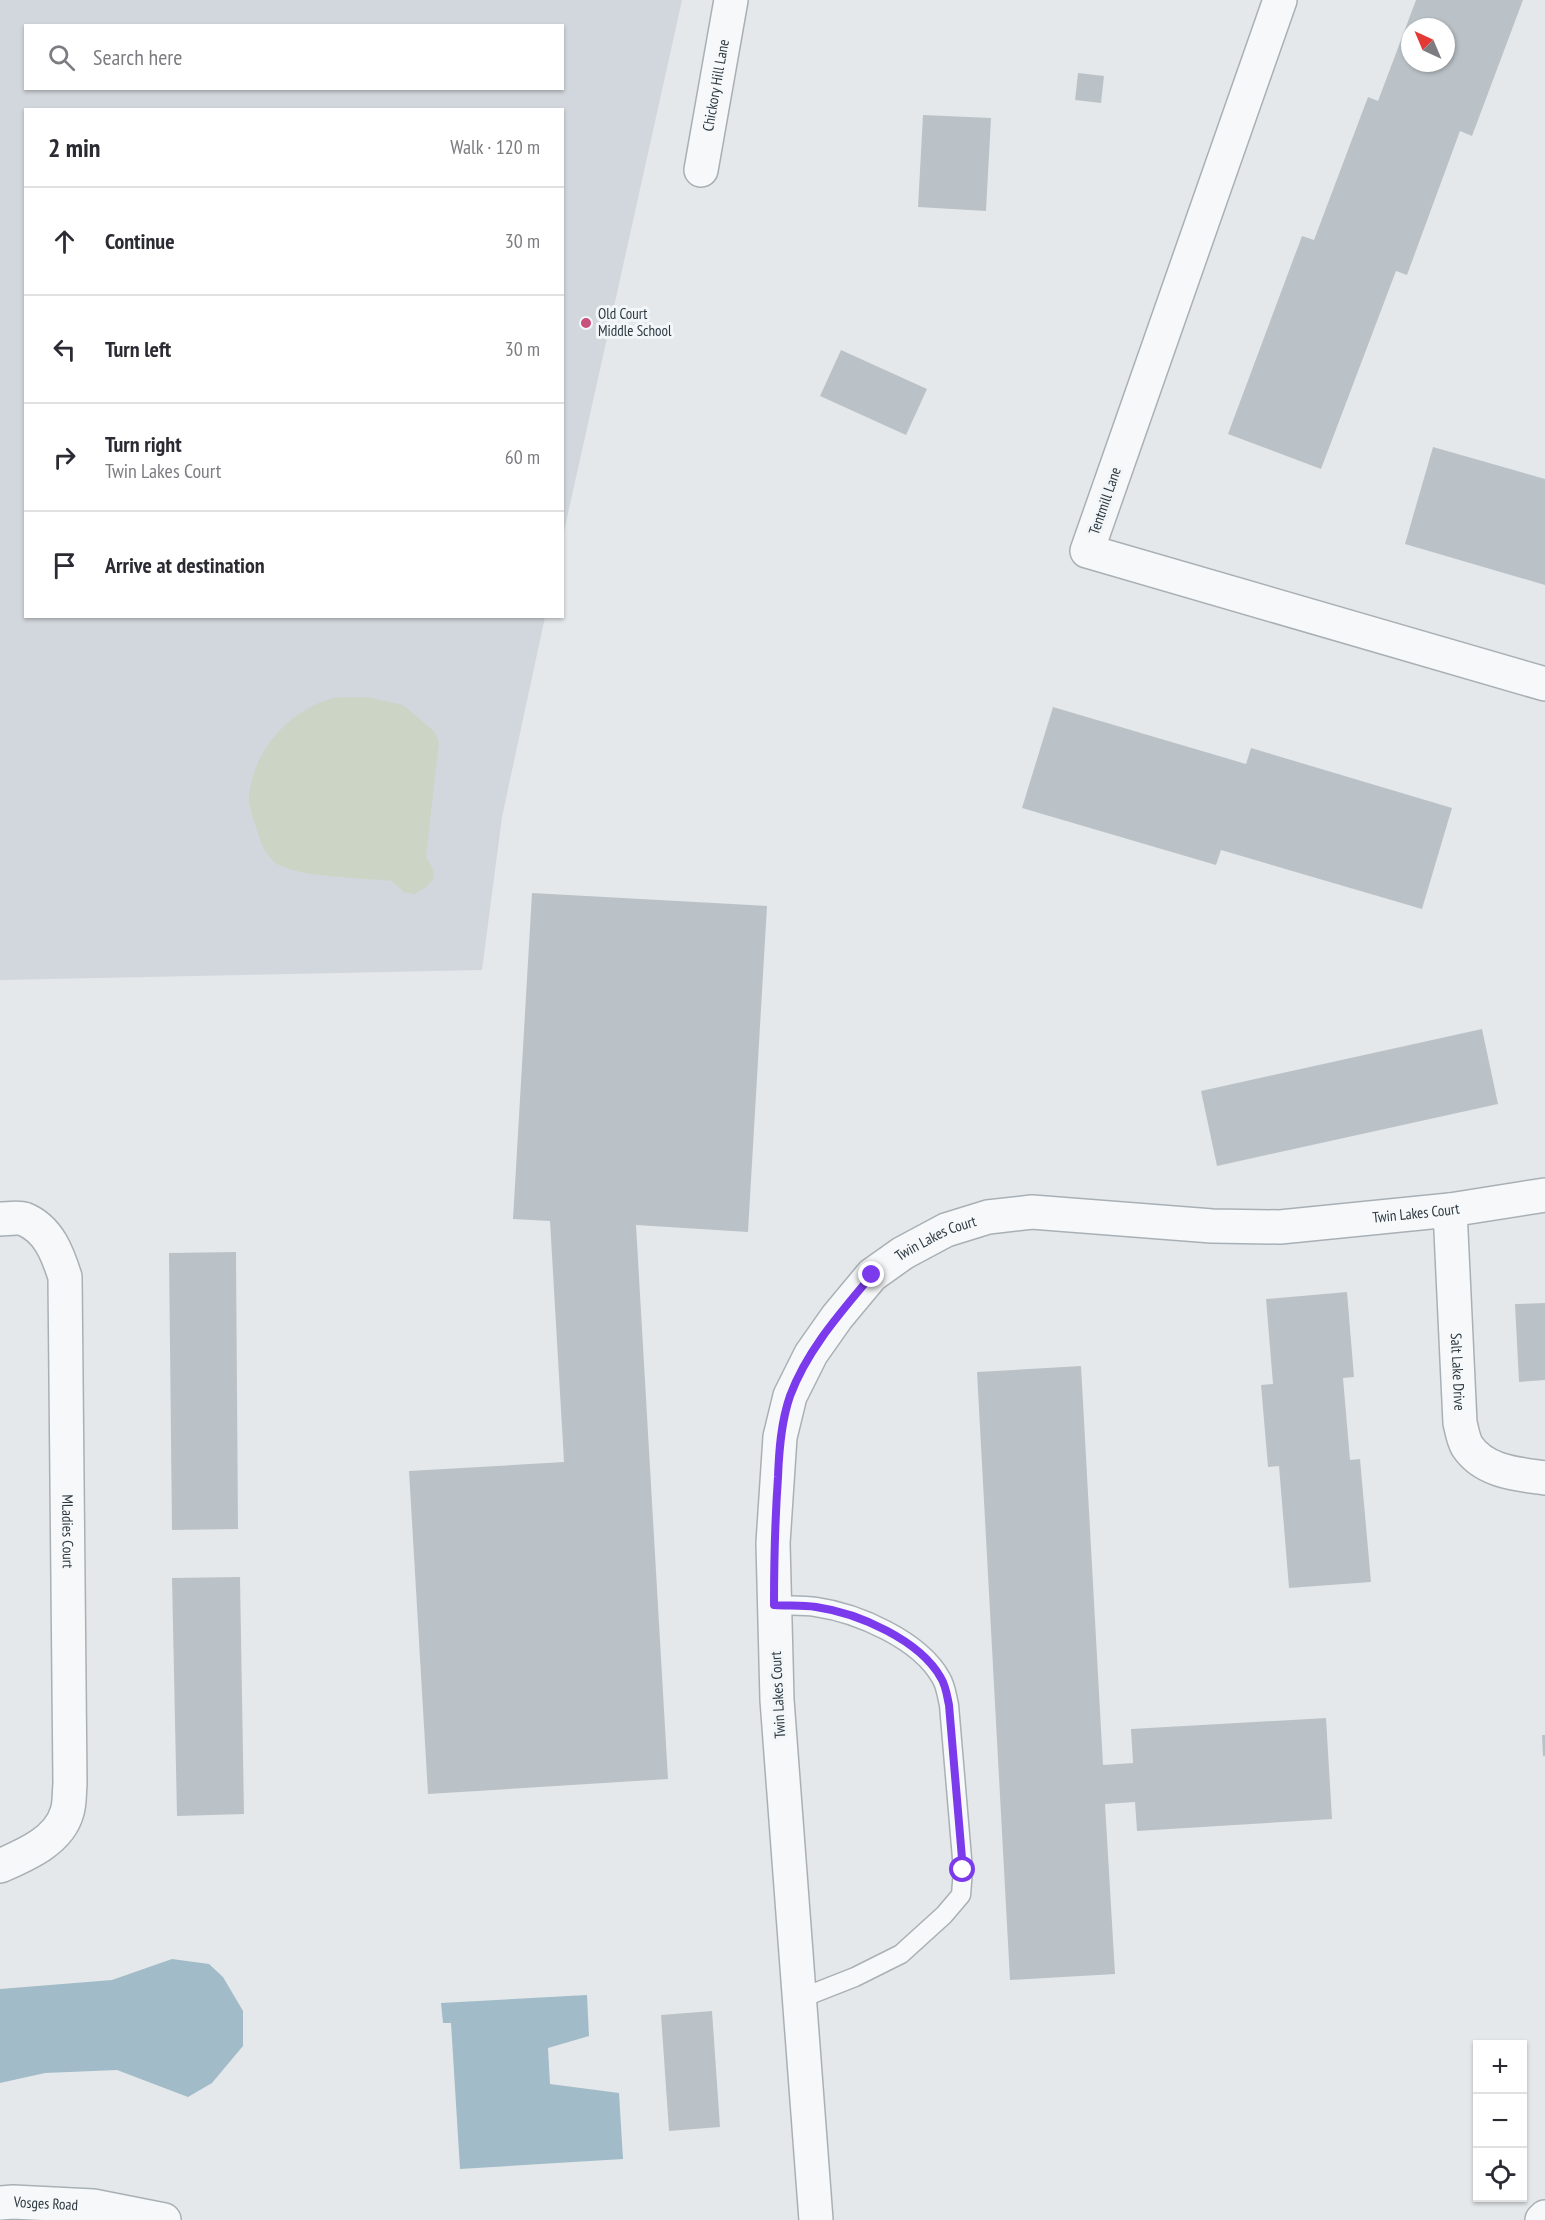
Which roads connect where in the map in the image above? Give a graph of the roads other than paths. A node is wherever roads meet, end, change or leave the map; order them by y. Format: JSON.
{"nodes":[{"id":1,"x":731,"y":0,"type":"edge"},
{"id":2,"x":1280,"y":0,"type":"edge"},
{"id":3,"x":701,"y":171,"type":"dead end"},
{"id":4,"x":1545,"y":684,"type":"edge"},
{"id":5,"x":1545,"y":1195,"type":"edge"},
{"id":6,"x":1450,"y":1210,"type":"junction"},
{"id":7,"x":0,"y":1219,"type":"edge"},
{"id":8,"x":1545,"y":1478,"type":"edge"},
{"id":9,"x":774,"y":1605,"type":"junction"},
{"id":10,"x":0,"y":1866,"type":"edge"},
{"id":11,"x":799,"y":1999,"type":"junction"},
{"id":12,"x":0,"y":2204,"type":"edge"},
{"id":13,"x":164,"y":2220,"type":"edge"},
{"id":14,"x":816,"y":2220,"type":"edge"}],
"edges":[{"from":1,"to":3,"type":"street","name":"Chickory Hill Lane"},
{"from":2,"to":4,"type":"street","name":"Tentmill Lane"},
{"from":5,"to":6,"type":"street","name":"Twin Lakes Court"},
{"from":6,"to":8,"type":"street","name":"Salt Lake Drive"},
{"from":6,"to":9,"type":"street","name":"Twin Lakes Court"},
{"from":7,"to":10,"type":"street","name":"MLadies Court"},
{"from":9,"to":11,"type":"street","name":"Twin Lakes Court"},
{"from":9,"to":11,"type":"lane"},
{"from":11,"to":14,"type":"street","name":"Twin Lakes Court"},
{"from":12,"to":13,"type":"street","name":"Vosges Road"}]}
